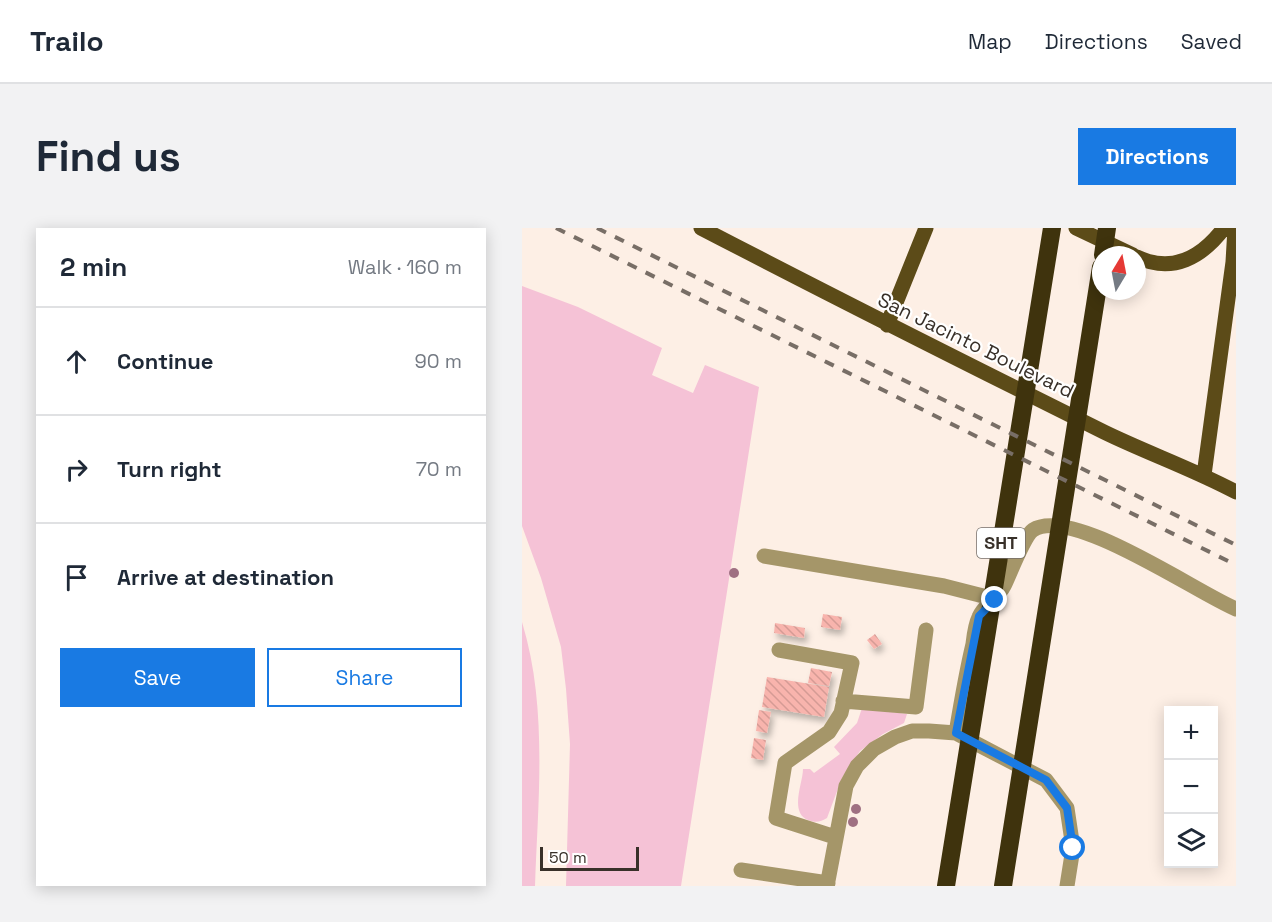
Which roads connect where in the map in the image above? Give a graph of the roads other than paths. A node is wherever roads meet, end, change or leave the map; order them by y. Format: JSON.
{"nodes":[{"id":1,"x":701,"y":228,"type":"edge"},
{"id":2,"x":926,"y":228,"type":"edge"},
{"id":3,"x":1052,"y":228,"type":"edge"},
{"id":4,"x":1076,"y":228,"type":"edge"},
{"id":5,"x":1107,"y":228,"type":"edge"},
{"id":6,"x":1224,"y":228,"type":"edge"},
{"id":7,"x":1235,"y":228,"type":"edge"},
{"id":8,"x":1104,"y":246,"type":"edge"},
{"id":9,"x":1113,"y":246,"type":"edge"},
{"id":10,"x":1146,"y":261,"type":"edge"},
{"id":11,"x":1096,"y":300,"type":"edge"},
{"id":12,"x":887,"y":325,"type":"junction"},
{"id":13,"x":1204,"y":475,"type":"junction"},
{"id":14,"x":1236,"y":492,"type":"edge"},
{"id":15,"x":764,"y":556,"type":"dead end"},
{"id":16,"x":995,"y":600,"type":"junction"},
{"id":17,"x":1236,"y":609,"type":"edge"},
{"id":18,"x":926,"y":630,"type":"dead end"},
{"id":19,"x":779,"y":650,"type":"dead end"},
{"id":20,"x":843,"y":701,"type":"junction"},
{"id":21,"x":916,"y":707,"type":"junction"},
{"id":22,"x":912,"y":731,"type":"junction"},
{"id":23,"x":956,"y":733,"type":"junction"},
{"id":24,"x":836,"y":837,"type":"junction"},
{"id":25,"x":741,"y":870,"type":"dead end"},
{"id":26,"x":828,"y":885,"type":"edge"},
{"id":27,"x":946,"y":886,"type":"edge"},
{"id":28,"x":1003,"y":886,"type":"edge"},
{"id":29,"x":1067,"y":886,"type":"edge"}],
"edges":[{"from":1,"to":12,"type":"main road","name":"San Jacinto Boulevard"},
{"from":2,"to":12,"type":"main road"},
{"from":3,"to":27,"type":"highway","number":"SHT"},
{"from":4,"to":9,"type":"main road"},
{"from":5,"to":8,"type":"highway"},
{"from":6,"to":10,"type":"main road"},
{"from":7,"to":13,"type":"main road"},
{"from":11,"to":28,"type":"highway","number":"SHT"},
{"from":12,"to":13,"type":"main road","name":"San Jacinto Boulevard"},
{"from":13,"to":14,"type":"main road","name":"San Jacinto Boulevard"},
{"from":15,"to":16,"type":"lane"},
{"from":16,"to":17,"type":"lane"},
{"from":16,"to":23,"type":"lane"},
{"from":18,"to":21,"type":"lane"},
{"from":19,"to":20,"type":"lane"},
{"from":20,"to":21,"type":"lane"},
{"from":20,"to":24,"type":"lane"},
{"from":21,"to":22,"type":"lane"},
{"from":22,"to":23,"type":"lane"},
{"from":22,"to":24,"type":"lane"},
{"from":23,"to":29,"type":"lane"},
{"from":24,"to":26,"type":"lane"},
{"from":25,"to":26,"type":"lane"}]}
